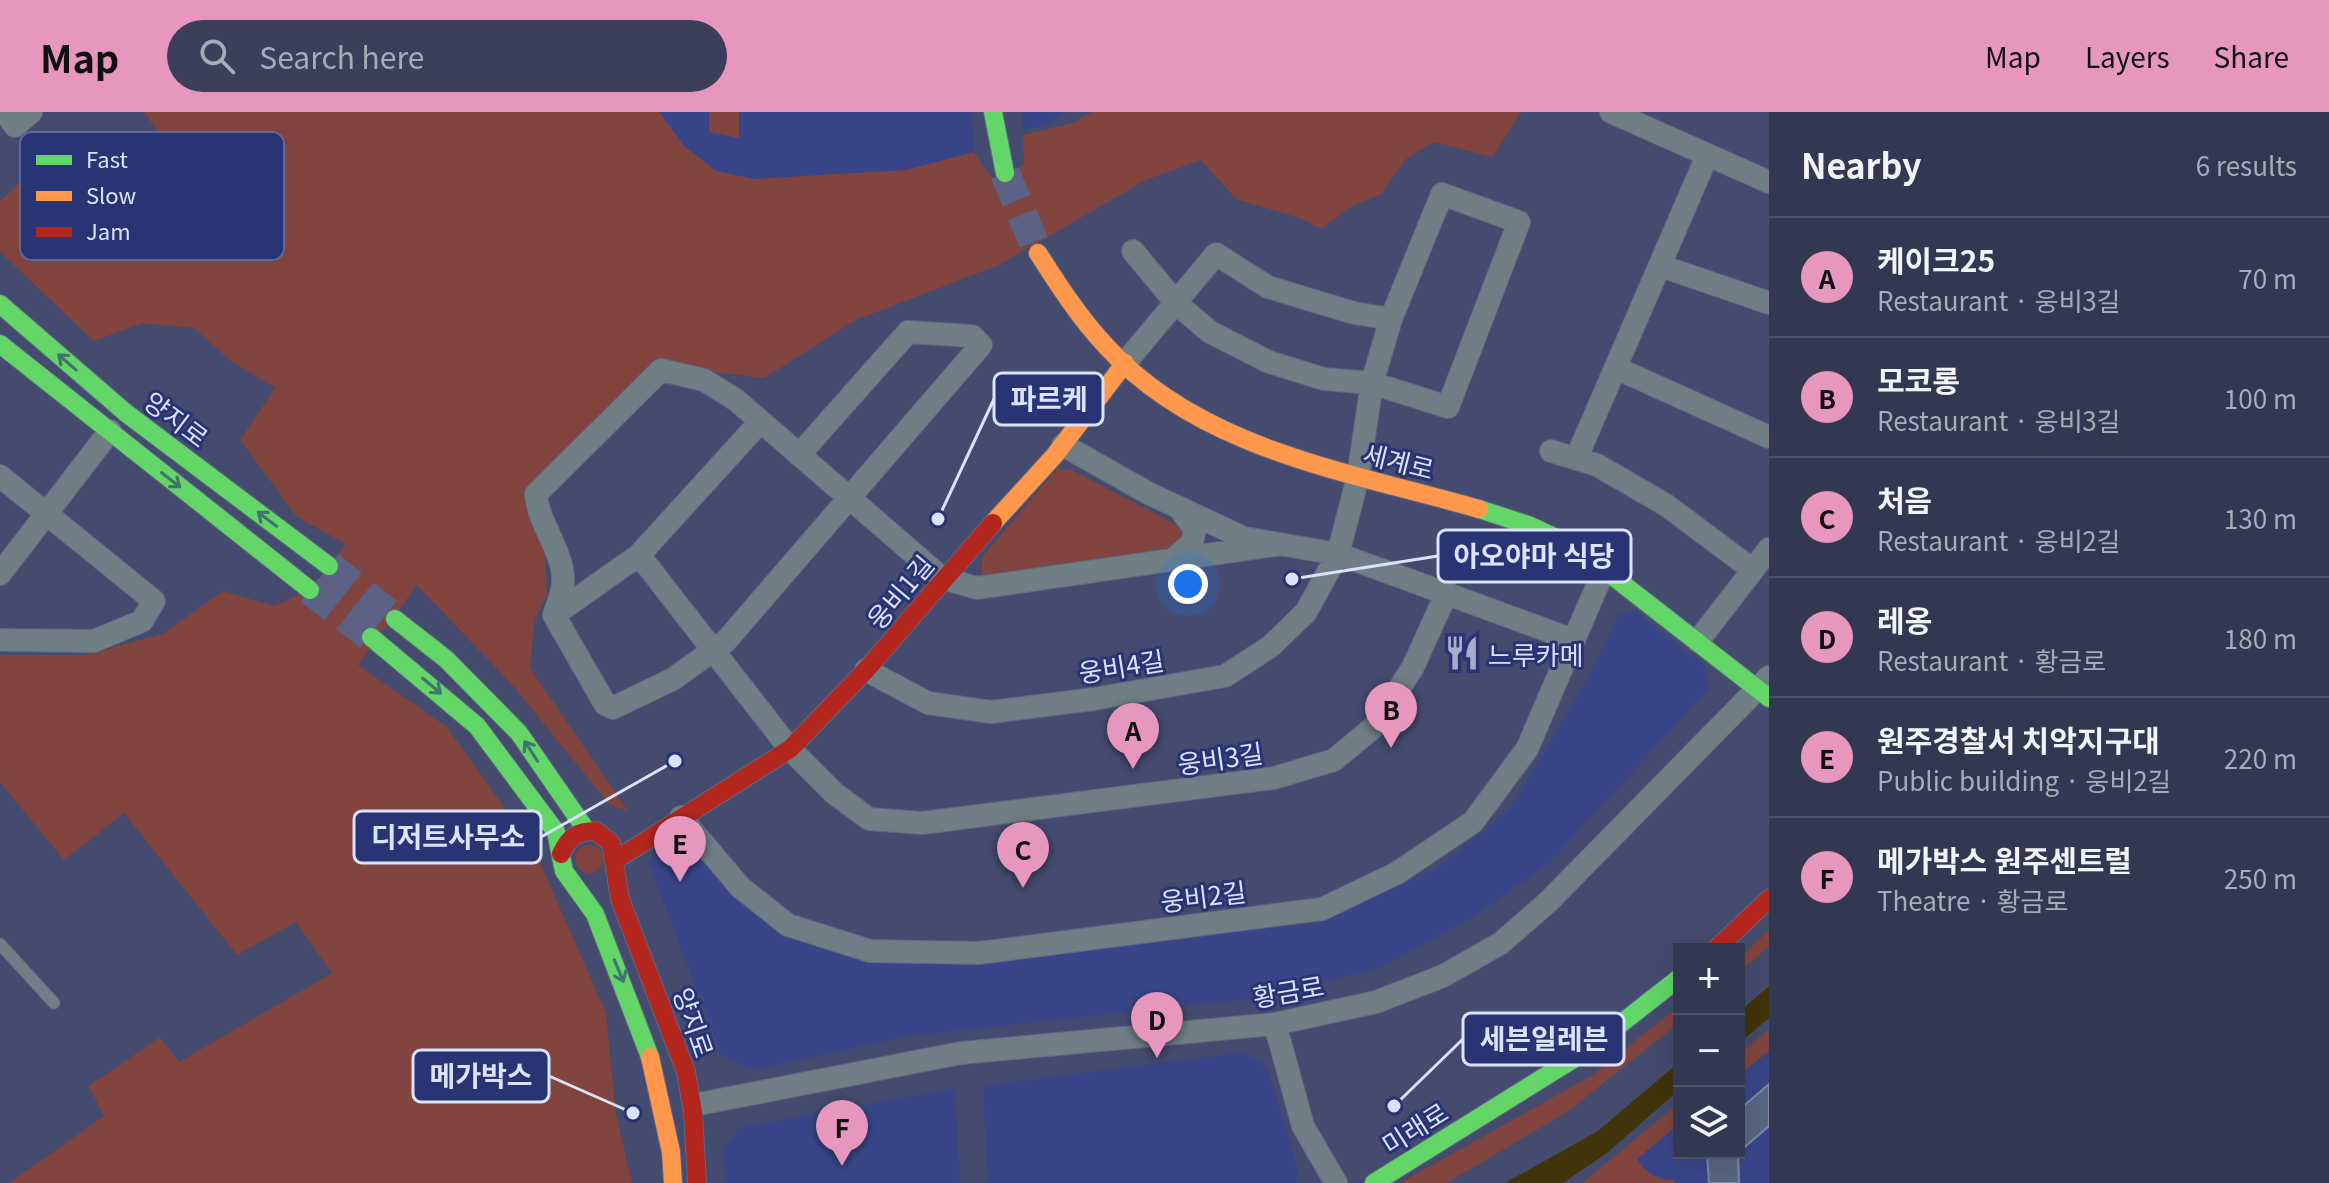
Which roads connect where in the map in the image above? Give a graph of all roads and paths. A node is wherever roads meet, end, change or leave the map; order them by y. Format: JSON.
{"nodes":[{"id":1,"x":5,"y":112,"type":"edge"},
{"id":2,"x":31,"y":112,"type":"edge"},
{"id":3,"x":993,"y":112,"type":"edge"},
{"id":4,"x":1611,"y":112,"type":"edge"},
{"id":5,"x":1707,"y":156,"type":"junction"},
{"id":6,"x":1005,"y":173,"type":"tunnel mouth"},
{"id":7,"x":1769,"y":182,"type":"edge"},
{"id":8,"x":1133,"y":251,"type":"dead end"},
{"id":9,"x":1038,"y":253,"type":"tunnel mouth"},
{"id":10,"x":1661,"y":266,"type":"junction"},
{"id":11,"x":1769,"y":303,"type":"edge"},
{"id":12,"x":0,"y":304,"type":"edge"},
{"id":13,"x":1177,"y":304,"type":"junction"},
{"id":14,"x":1391,"y":319,"type":"junction"},
{"id":15,"x":0,"y":344,"type":"edge"},
{"id":16,"x":1125,"y":363,"type":"junction"},
{"id":17,"x":1616,"y":368,"type":"junction"},
{"id":18,"x":1372,"y":383,"type":"junction"},
{"id":19,"x":126,"y":413,"type":"junction"},
{"id":20,"x":760,"y":422,"type":"junction"},
{"id":21,"x":110,"y":431,"type":"junction"},
{"id":22,"x":1769,"y":437,"type":"edge"},
{"id":23,"x":1063,"y":445,"type":"junction"},
{"id":24,"x":1551,"y":451,"type":"dead end"},
{"id":25,"x":799,"y":455,"type":"junction"},
{"id":26,"x":1576,"y":459,"type":"junction"},
{"id":27,"x":0,"y":476,"type":"edge"},
{"id":28,"x":1358,"y":477,"type":"junction"},
{"id":29,"x":851,"y":498,"type":"junction"},
{"id":30,"x":1178,"y":507,"type":"junction"},
{"id":31,"x":48,"y":511,"type":"junction"},
{"id":32,"x":1275,"y":545,"type":"junction"},
{"id":33,"x":1769,"y":549,"type":"edge"},
{"id":34,"x":1338,"y":554,"type":"junction"},
{"id":35,"x":639,"y":555,"type":"junction"},
{"id":36,"x":1174,"y":559,"type":"junction"},
{"id":37,"x":329,"y":566,"type":"tunnel mouth"},
{"id":38,"x":1604,"y":570,"type":"junction"},
{"id":39,"x":1753,"y":570,"type":"junction"},
{"id":40,"x":0,"y":574,"type":"edge"},
{"id":41,"x":942,"y":578,"type":"junction"},
{"id":42,"x":310,"y":590,"type":"tunnel mouth"},
{"id":43,"x":1447,"y":592,"type":"junction"},
{"id":44,"x":554,"y":615,"type":"junction"},
{"id":45,"x":395,"y":619,"type":"tunnel mouth"},
{"id":46,"x":371,"y":637,"type":"tunnel mouth"},
{"id":47,"x":0,"y":640,"type":"edge"},
{"id":48,"x":1573,"y":640,"type":"junction"},
{"id":49,"x":1698,"y":641,"type":"junction"},
{"id":50,"x":715,"y":651,"type":"junction"},
{"id":51,"x":866,"y":670,"type":"junction"},
{"id":52,"x":1765,"y":688,"type":"edge"},
{"id":53,"x":790,"y":749,"type":"junction"},
{"id":54,"x":681,"y":817,"type":"junction"},
{"id":55,"x":586,"y":830,"type":"junction"},
{"id":56,"x":561,"y":854,"type":"junction"},
{"id":57,"x":615,"y":863,"type":"junction"},
{"id":58,"x":576,"y":883,"type":"junction"},
{"id":59,"x":1769,"y":899,"type":"edge"},
{"id":60,"x":636,"y":939,"type":"junction"},
{"id":61,"x":1722,"y":943,"type":"edge"},
{"id":62,"x":0,"y":944,"type":"edge"},
{"id":63,"x":1673,"y":983,"type":"edge"},
{"id":64,"x":54,"y":1003,"type":"dead end"},
{"id":65,"x":1275,"y":1024,"type":"junction"},
{"id":66,"x":699,"y":1104,"type":"junction"},
{"id":67,"x":673,"y":1183,"type":"edge"},
{"id":68,"x":697,"y":1183,"type":"edge"},
{"id":69,"x":704,"y":1183,"type":"edge"},
{"id":70,"x":1336,"y":1183,"type":"edge"},
{"id":71,"x":1374,"y":1183,"type":"edge"}],
"edges":[{"from":1,"to":2,"type":"street"},
{"from":3,"to":6,"type":"street"},
{"from":4,"to":5,"type":"street"},
{"from":5,"to":7,"type":"street"},
{"from":5,"to":10,"type":"street"},
{"from":8,"to":13,"type":"street"},
{"from":9,"to":16,"type":"street","name":"세계로"},
{"from":10,"to":11,"type":"street"},
{"from":10,"to":17,"type":"street"},
{"from":19,"to":12,"type":"street","name":"양지로","one_way":true},
{"from":13,"to":14,"type":"street"},
{"from":13,"to":16,"type":"street"},
{"from":13,"to":18,"type":"street"},
{"from":14,"to":18,"type":"street","name":"웅비4길"},
{"from":14,"to":18,"type":"street","name":"웅비4길"},
{"from":15,"to":21,"type":"street","name":"양지로"},
{"from":16,"to":23,"type":"street","name":"웅비1길"},
{"from":16,"to":28,"type":"street","name":"세계로"},
{"from":17,"to":22,"type":"street"},
{"from":17,"to":26,"type":"street"},
{"from":18,"to":28,"type":"street","name":"웅비4길"},
{"from":19,"to":21,"type":"street"},
{"from":37,"to":19,"type":"street","name":"양지로","one_way":true},
{"from":20,"to":25,"type":"street"},
{"from":20,"to":35,"type":"street"},
{"from":20,"to":44,"type":"street"},
{"from":21,"to":31,"type":"street"},
{"from":21,"to":42,"type":"street","name":"양지로","one_way":true},
{"from":23,"to":30,"type":"street"},
{"from":23,"to":41,"type":"street","name":"웅비1길"},
{"from":24,"to":26,"type":"street"},
{"from":25,"to":29,"type":"street"},
{"from":25,"to":29,"type":"street"},
{"from":26,"to":39,"type":"street"},
{"from":27,"to":31,"type":"street"},
{"from":28,"to":34,"type":"street","name":"웅비4길"},
{"from":28,"to":38,"type":"street","name":"세계로"},
{"from":29,"to":41,"type":"street"},
{"from":29,"to":50,"type":"street"},
{"from":30,"to":32,"type":"street"},
{"from":30,"to":36,"type":"street"},
{"from":31,"to":40,"type":"street"},
{"from":31,"to":47,"type":"street"},
{"from":32,"to":34,"type":"street"},
{"from":32,"to":36,"type":"street"},
{"from":33,"to":39,"type":"street"},
{"from":34,"to":43,"type":"street"},
{"from":34,"to":51,"type":"street","name":"웅비4길"},
{"from":35,"to":44,"type":"street"},
{"from":35,"to":50,"type":"street","name":"웅비3길"},
{"from":36,"to":41,"type":"street"},
{"from":38,"to":48,"type":"street","name":"웅비2길"},
{"from":38,"to":49,"type":"street","name":"세계로"},
{"from":39,"to":49,"type":"street"},
{"from":41,"to":51,"type":"street","name":"웅비1길"},
{"from":43,"to":48,"type":"street"},
{"from":43,"to":53,"type":"street","name":"웅비3길"},
{"from":44,"to":50,"type":"street"},
{"from":55,"to":45,"type":"street","one_way":true},
{"from":46,"to":56,"type":"street","one_way":true},
{"from":48,"to":54,"type":"street","name":"웅비2길"},
{"from":49,"to":52,"type":"street","name":"세계로"},
{"from":50,"to":53,"type":"street","name":"웅비3길"},
{"from":51,"to":53,"type":"street","name":"웅비1길"},
{"from":52,"to":65,"type":"street","name":"황금로"},
{"from":53,"to":54,"type":"street","name":"웅비1길"},
{"from":54,"to":57,"type":"street","name":"웅비1길"},
{"from":55,"to":56,"type":"street"},
{"from":55,"to":57,"type":"street"},
{"from":56,"to":58,"type":"street"},
{"from":57,"to":58,"type":"street"},
{"from":57,"to":60,"type":"street","name":"양지로"},
{"from":58,"to":67,"type":"street","name":"양지로","one_way":true},
{"from":59,"to":61,"type":"street"},
{"from":60,"to":66,"type":"street"},
{"from":60,"to":68,"type":"street","name":"양지로"},
{"from":62,"to":64,"type":"lane"},
{"from":63,"to":71,"type":"street","name":"미래로"},
{"from":65,"to":66,"type":"street","name":"황금로"},
{"from":65,"to":70,"type":"street"},
{"from":66,"to":69,"type":"street"}]}
